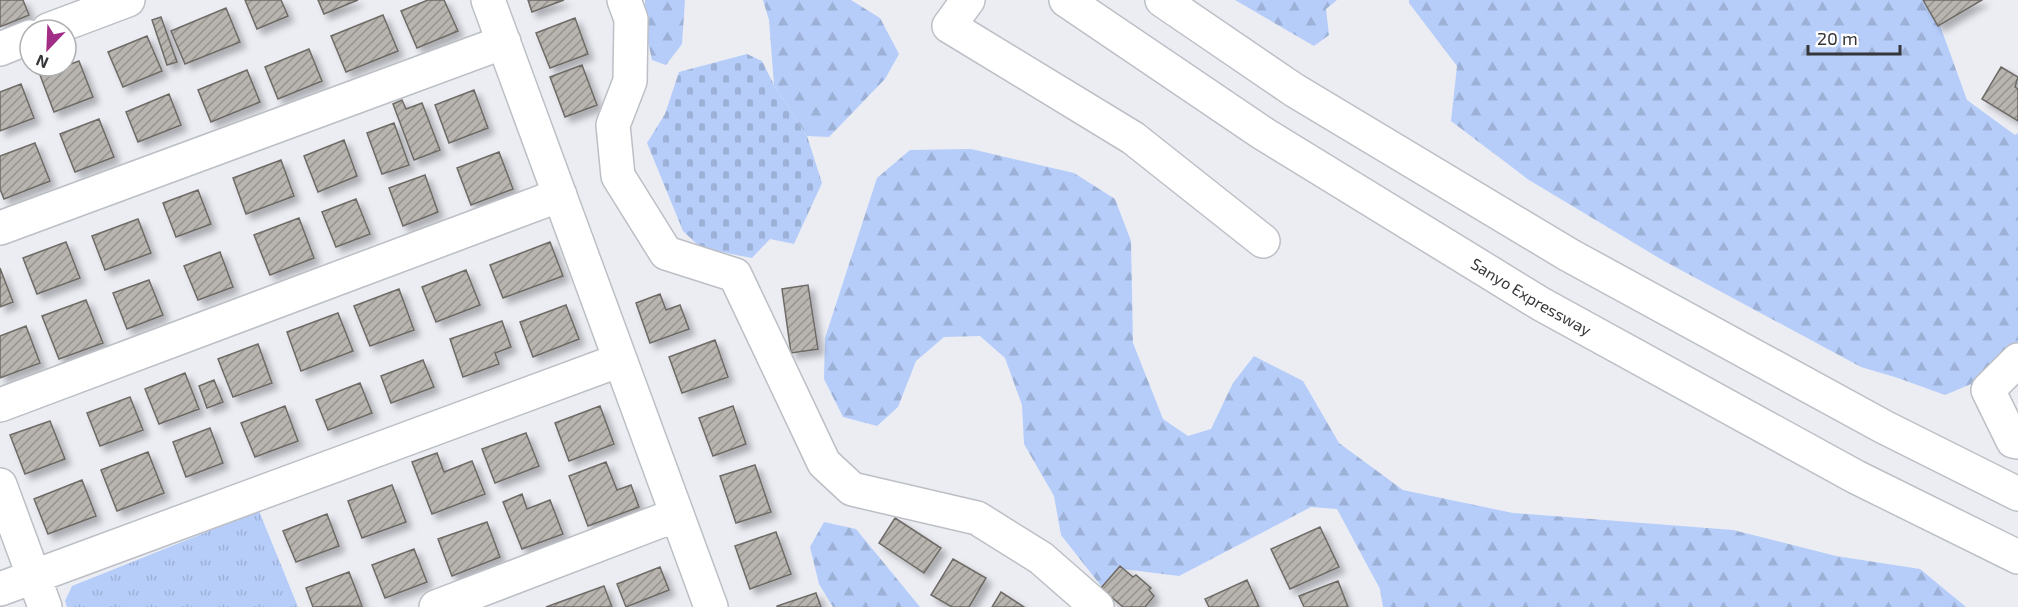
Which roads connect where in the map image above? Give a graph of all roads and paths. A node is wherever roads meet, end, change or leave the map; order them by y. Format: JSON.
{"nodes":[{"id":1,"x":128,"y":0,"type":"edge"},
{"id":2,"x":488,"y":0,"type":"edge"},
{"id":3,"x":624,"y":0,"type":"edge"},
{"id":4,"x":968,"y":0,"type":"edge"},
{"id":5,"x":1066,"y":0,"type":"edge"},
{"id":6,"x":1162,"y":0,"type":"edge"},
{"id":7,"x":61,"y":17,"type":"edge"},
{"id":8,"x":18,"y":42,"type":"edge"},
{"id":9,"x":504,"y":42,"type":"junction"},
{"id":10,"x":0,"y":49,"type":"edge"},
{"id":11,"x":560,"y":195,"type":"junction"},
{"id":12,"x":0,"y":228,"type":"edge"},
{"id":13,"x":1263,"y":241,"type":"dead end"},
{"id":14,"x":620,"y":360,"type":"junction"},
{"id":15,"x":2018,"y":360,"type":"edge"},
{"id":16,"x":0,"y":405,"type":"edge"},
{"id":17,"x":2018,"y":442,"type":"edge"},
{"id":18,"x":0,"y":485,"type":"edge"},
{"id":19,"x":2018,"y":494,"type":"edge"},
{"id":20,"x":676,"y":515,"type":"junction"},
{"id":21,"x":2018,"y":557,"type":"edge"},
{"id":22,"x":34,"y":577,"type":"junction"},
{"id":23,"x":0,"y":589,"type":"edge"},
{"id":24,"x":45,"y":607,"type":"edge"},
{"id":25,"x":436,"y":607,"type":"edge"},
{"id":26,"x":711,"y":607,"type":"edge"},
{"id":27,"x":1097,"y":607,"type":"edge"}],
"edges":[{"from":1,"to":7,"type":"main road"},
{"from":2,"to":9,"type":"main road"},
{"from":3,"to":27,"type":"main road"},
{"from":4,"to":13,"type":"main road"},
{"from":5,"to":21,"type":"main road","name":"Sanyo Expressway"},
{"from":6,"to":19,"type":"main road"},
{"from":8,"to":10,"type":"main road"},
{"from":9,"to":11,"type":"main road"},
{"from":9,"to":12,"type":"main road"},
{"from":11,"to":14,"type":"main road"},
{"from":11,"to":16,"type":"main road"},
{"from":14,"to":20,"type":"main road"},
{"from":14,"to":22,"type":"main road"},
{"from":15,"to":17,"type":"main road"},
{"from":18,"to":22,"type":"main road"},
{"from":20,"to":25,"type":"main road"},
{"from":20,"to":26,"type":"main road"},
{"from":22,"to":23,"type":"main road"},
{"from":22,"to":24,"type":"main road"}]}
